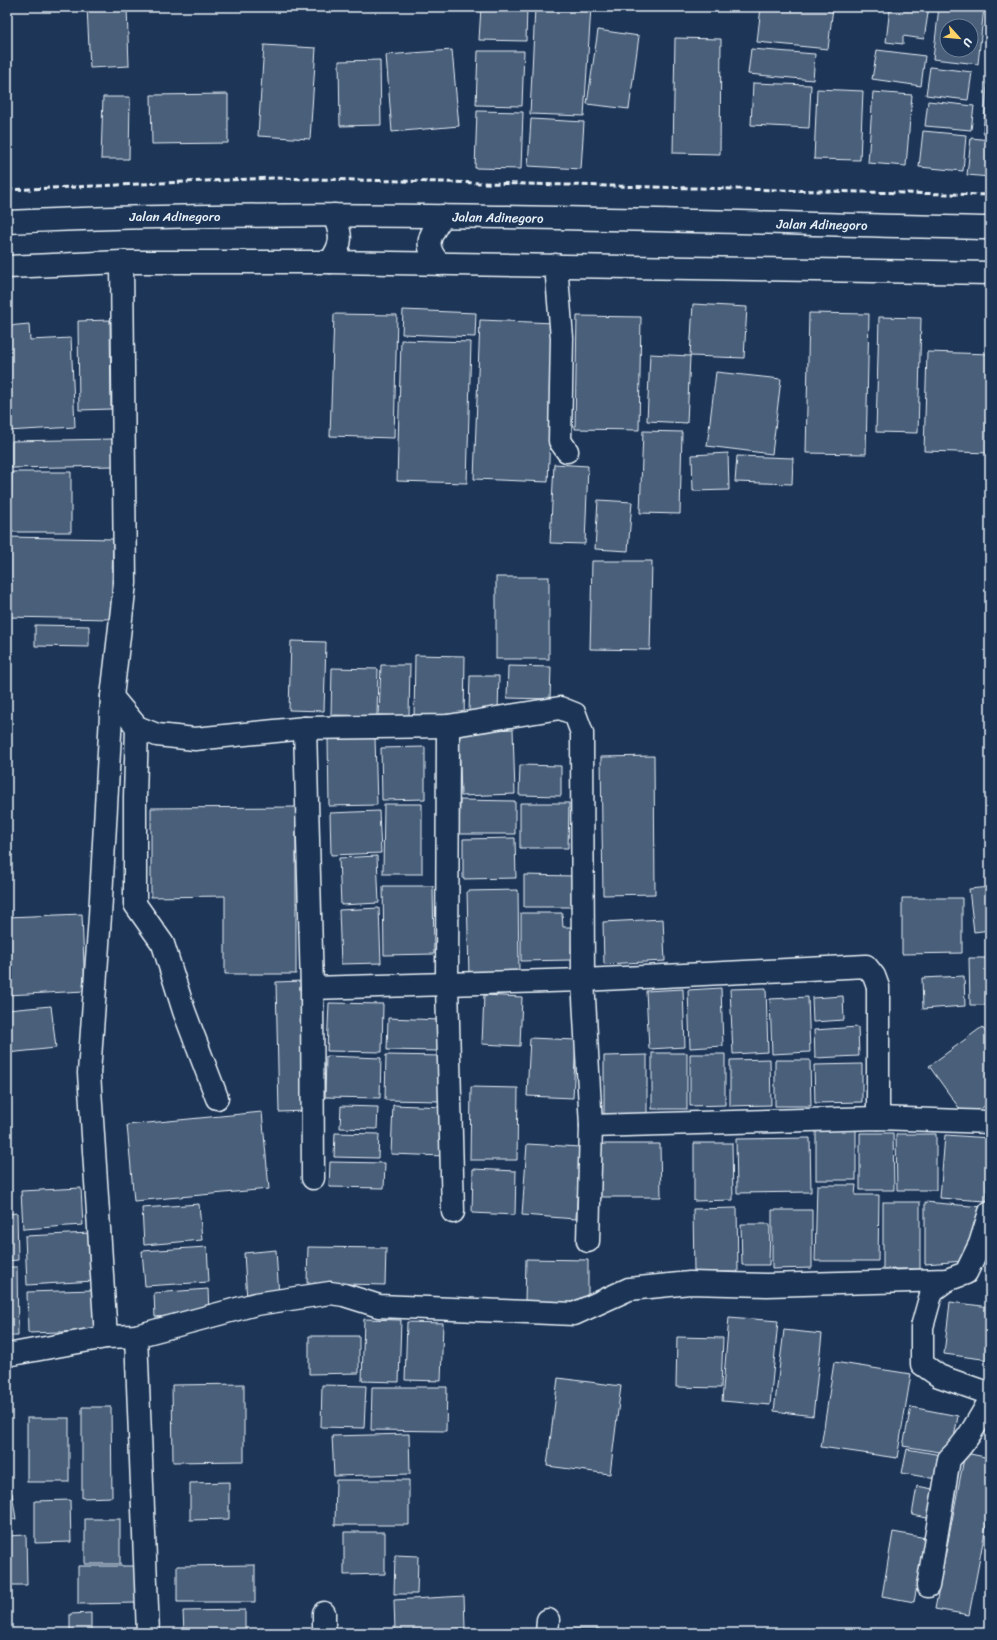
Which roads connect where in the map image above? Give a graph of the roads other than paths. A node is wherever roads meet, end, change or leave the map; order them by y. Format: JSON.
{"nodes":[{"id":1,"x":334,"y":215,"type":"junction"},
{"id":2,"x":443,"y":216,"type":"junction"},
{"id":3,"x":7,"y":222,"type":"edge"},
{"id":4,"x":990,"y":228,"type":"edge"},
{"id":5,"x":122,"y":262,"type":"junction"},
{"id":6,"x":330,"y":262,"type":"junction"},
{"id":7,"x":440,"y":264,"type":"junction"},
{"id":8,"x":556,"y":266,"type":"junction"},
{"id":9,"x":7,"y":267,"type":"edge"},
{"id":10,"x":990,"y":273,"type":"edge"},
{"id":11,"x":567,"y":451,"type":"dead end"},
{"id":12,"x":112,"y":697,"type":"junction"},
{"id":13,"x":448,"y":726,"type":"junction"},
{"id":14,"x":138,"y":727,"type":"junction"},
{"id":15,"x":305,"y":728,"type":"junction"},
{"id":16,"x":583,"y":980,"type":"junction"},
{"id":17,"x":447,"y":985,"type":"junction"},
{"id":18,"x":312,"y":988,"type":"junction"},
{"id":19,"x":217,"y":1098,"type":"dead end"},
{"id":20,"x":878,"y":1118,"type":"junction"},
{"id":21,"x":990,"y":1122,"type":"edge"},
{"id":22,"x":591,"y":1126,"type":"junction"},
{"id":23,"x":313,"y":1178,"type":"dead end"},
{"id":24,"x":453,"y":1212,"type":"dead end"},
{"id":25,"x":990,"y":1212,"type":"edge"},
{"id":26,"x":588,"y":1241,"type":"dead end"},
{"id":27,"x":947,"y":1280,"type":"junction"},
{"id":28,"x":136,"y":1336,"type":"junction"},
{"id":29,"x":106,"y":1337,"type":"junction"},
{"id":30,"x":7,"y":1355,"type":"edge"},
{"id":31,"x":990,"y":1394,"type":"edge"},
{"id":32,"x":990,"y":1400,"type":"edge"},
{"id":33,"x":928,"y":1586,"type":"dead end"},
{"id":34,"x":148,"y":1633,"type":"edge"}],
"edges":[{"from":1,"to":2,"type":"main road","name":"Jalan Adinegoro"},
{"from":1,"to":3,"type":"main road","name":"Jalan Adinegoro"},
{"from":1,"to":6,"type":"main road"},
{"from":2,"to":4,"type":"main road","name":"Jalan Adinegoro"},
{"from":2,"to":7,"type":"main road"},
{"from":5,"to":6,"type":"main road"},
{"from":5,"to":9,"type":"main road"},
{"from":5,"to":12,"type":"main road"},
{"from":6,"to":7,"type":"main road"},
{"from":7,"to":8,"type":"main road"},
{"from":8,"to":10,"type":"main road"},
{"from":8,"to":11,"type":"main road"},
{"from":12,"to":14,"type":"main road"},
{"from":12,"to":29,"type":"main road"},
{"from":13,"to":15,"type":"main road"},
{"from":13,"to":16,"type":"main road"},
{"from":13,"to":17,"type":"main road"},
{"from":14,"to":15,"type":"main road"},
{"from":14,"to":19,"type":"main road"},
{"from":15,"to":18,"type":"main road"},
{"from":16,"to":17,"type":"main road"},
{"from":16,"to":20,"type":"main road"},
{"from":16,"to":22,"type":"main road"},
{"from":17,"to":18,"type":"main road"},
{"from":17,"to":24,"type":"main road"},
{"from":18,"to":23,"type":"main road"},
{"from":20,"to":21,"type":"main road"},
{"from":20,"to":22,"type":"main road"},
{"from":22,"to":26,"type":"main road"},
{"from":25,"to":27,"type":"main road"},
{"from":27,"to":28,"type":"main road"},
{"from":27,"to":31,"type":"main road"},
{"from":28,"to":29,"type":"main road"},
{"from":28,"to":34,"type":"main road"},
{"from":29,"to":30,"type":"main road"},
{"from":32,"to":33,"type":"main road"}]}
